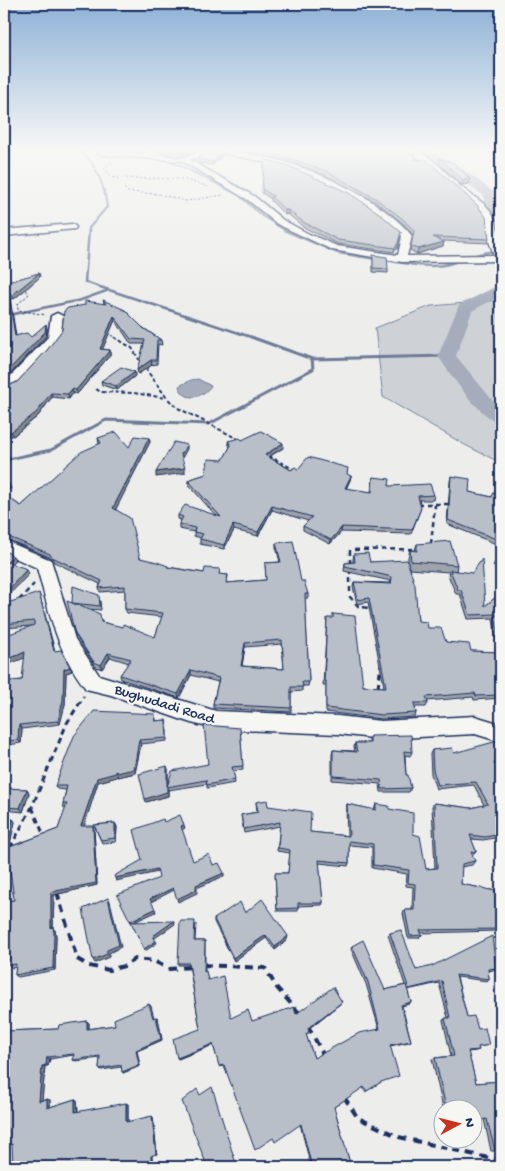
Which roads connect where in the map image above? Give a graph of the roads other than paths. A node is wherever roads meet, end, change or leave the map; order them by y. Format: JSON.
{"nodes":[{"id":1,"x":256,"y":203,"type":"edge"},
{"id":2,"x":367,"y":203,"type":"edge"},
{"id":3,"x":477,"y":203,"type":"edge"},
{"id":4,"x":72,"y":227,"type":"dead end"},
{"id":5,"x":4,"y":234,"type":"edge"},
{"id":6,"x":501,"y":258,"type":"edge"},
{"id":7,"x":402,"y":259,"type":"junction"},
{"id":8,"x":57,"y":316,"type":"road end"},
{"id":9,"x":4,"y":389,"type":"edge"},
{"id":10,"x":4,"y":546,"type":"edge"},
{"id":11,"x":501,"y":733,"type":"edge"}],
"edges":[{"from":1,"to":7,"type":"street"},
{"from":2,"to":7,"type":"street"},
{"from":3,"to":6,"type":"street"},
{"from":4,"to":5,"type":"street"},
{"from":6,"to":7,"type":"street"},
{"from":8,"to":9,"type":"street"},
{"from":10,"to":11,"type":"street","name":"Bughudadi Road"}]}
